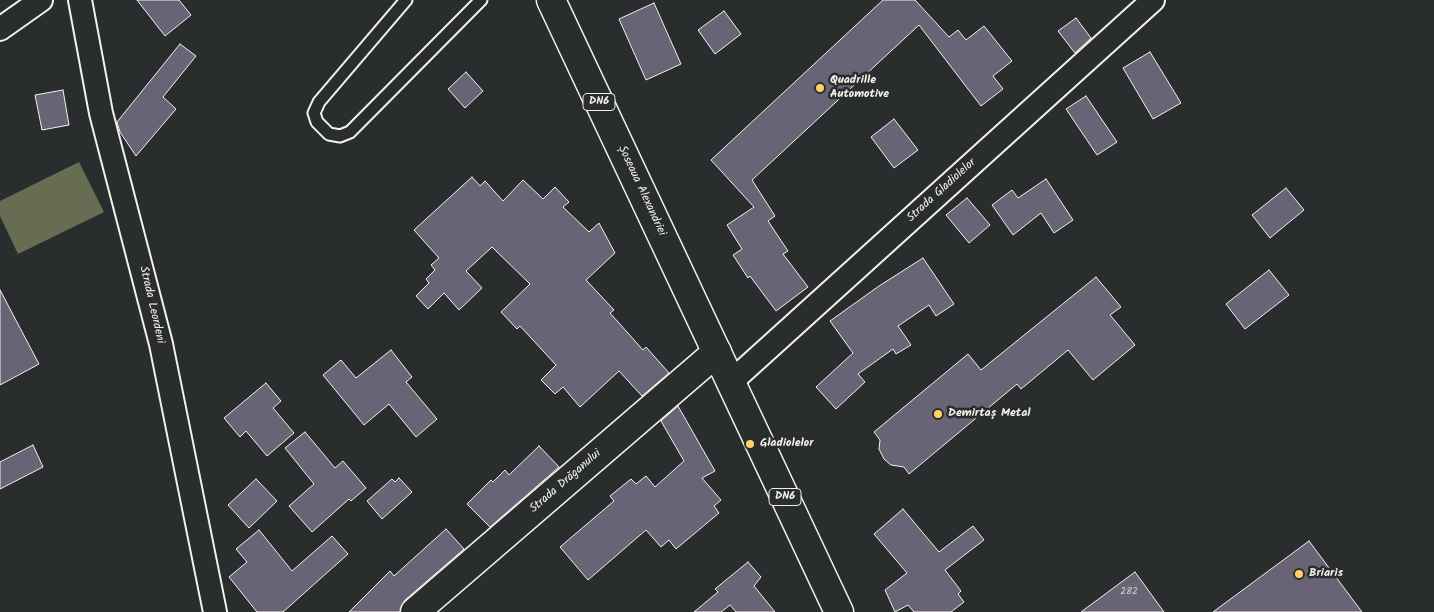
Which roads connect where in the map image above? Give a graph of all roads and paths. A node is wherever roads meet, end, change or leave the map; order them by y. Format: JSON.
{"nodes":[{"id":1,"x":42,"y":0,"type":"edge"},
{"id":2,"x":80,"y":0,"type":"edge"},
{"id":3,"x":406,"y":0,"type":"edge"},
{"id":4,"x":482,"y":0,"type":"edge"},
{"id":5,"x":551,"y":0,"type":"edge"},
{"id":6,"x":1153,"y":0,"type":"edge"},
{"id":7,"x":0,"y":28,"type":"edge"},
{"id":8,"x":717,"y":352,"type":"junction"},
{"id":9,"x":731,"y":382,"type":"junction"},
{"id":10,"x":215,"y":612,"type":"edge"},
{"id":11,"x":416,"y":612,"type":"edge"},
{"id":12,"x":839,"y":612,"type":"edge"}],
"edges":[{"from":1,"to":7,"type":"street"},
{"from":2,"to":10,"type":"street","name":"Strada Leordeni"},
{"from":3,"to":4,"type":"lane"},
{"from":5,"to":8,"type":"main road","name":"Șoseaua Alexandriei","number":"DN6"},
{"from":6,"to":9,"type":"street","name":"Strada Gladiolelor"},
{"from":8,"to":9,"type":"main road","name":"Șoseaua Alexandriei","number":"DN6"},
{"from":8,"to":11,"type":"main road","name":"Strada Drăganului"},
{"from":9,"to":12,"type":"main road","number":"DN6"}]}
